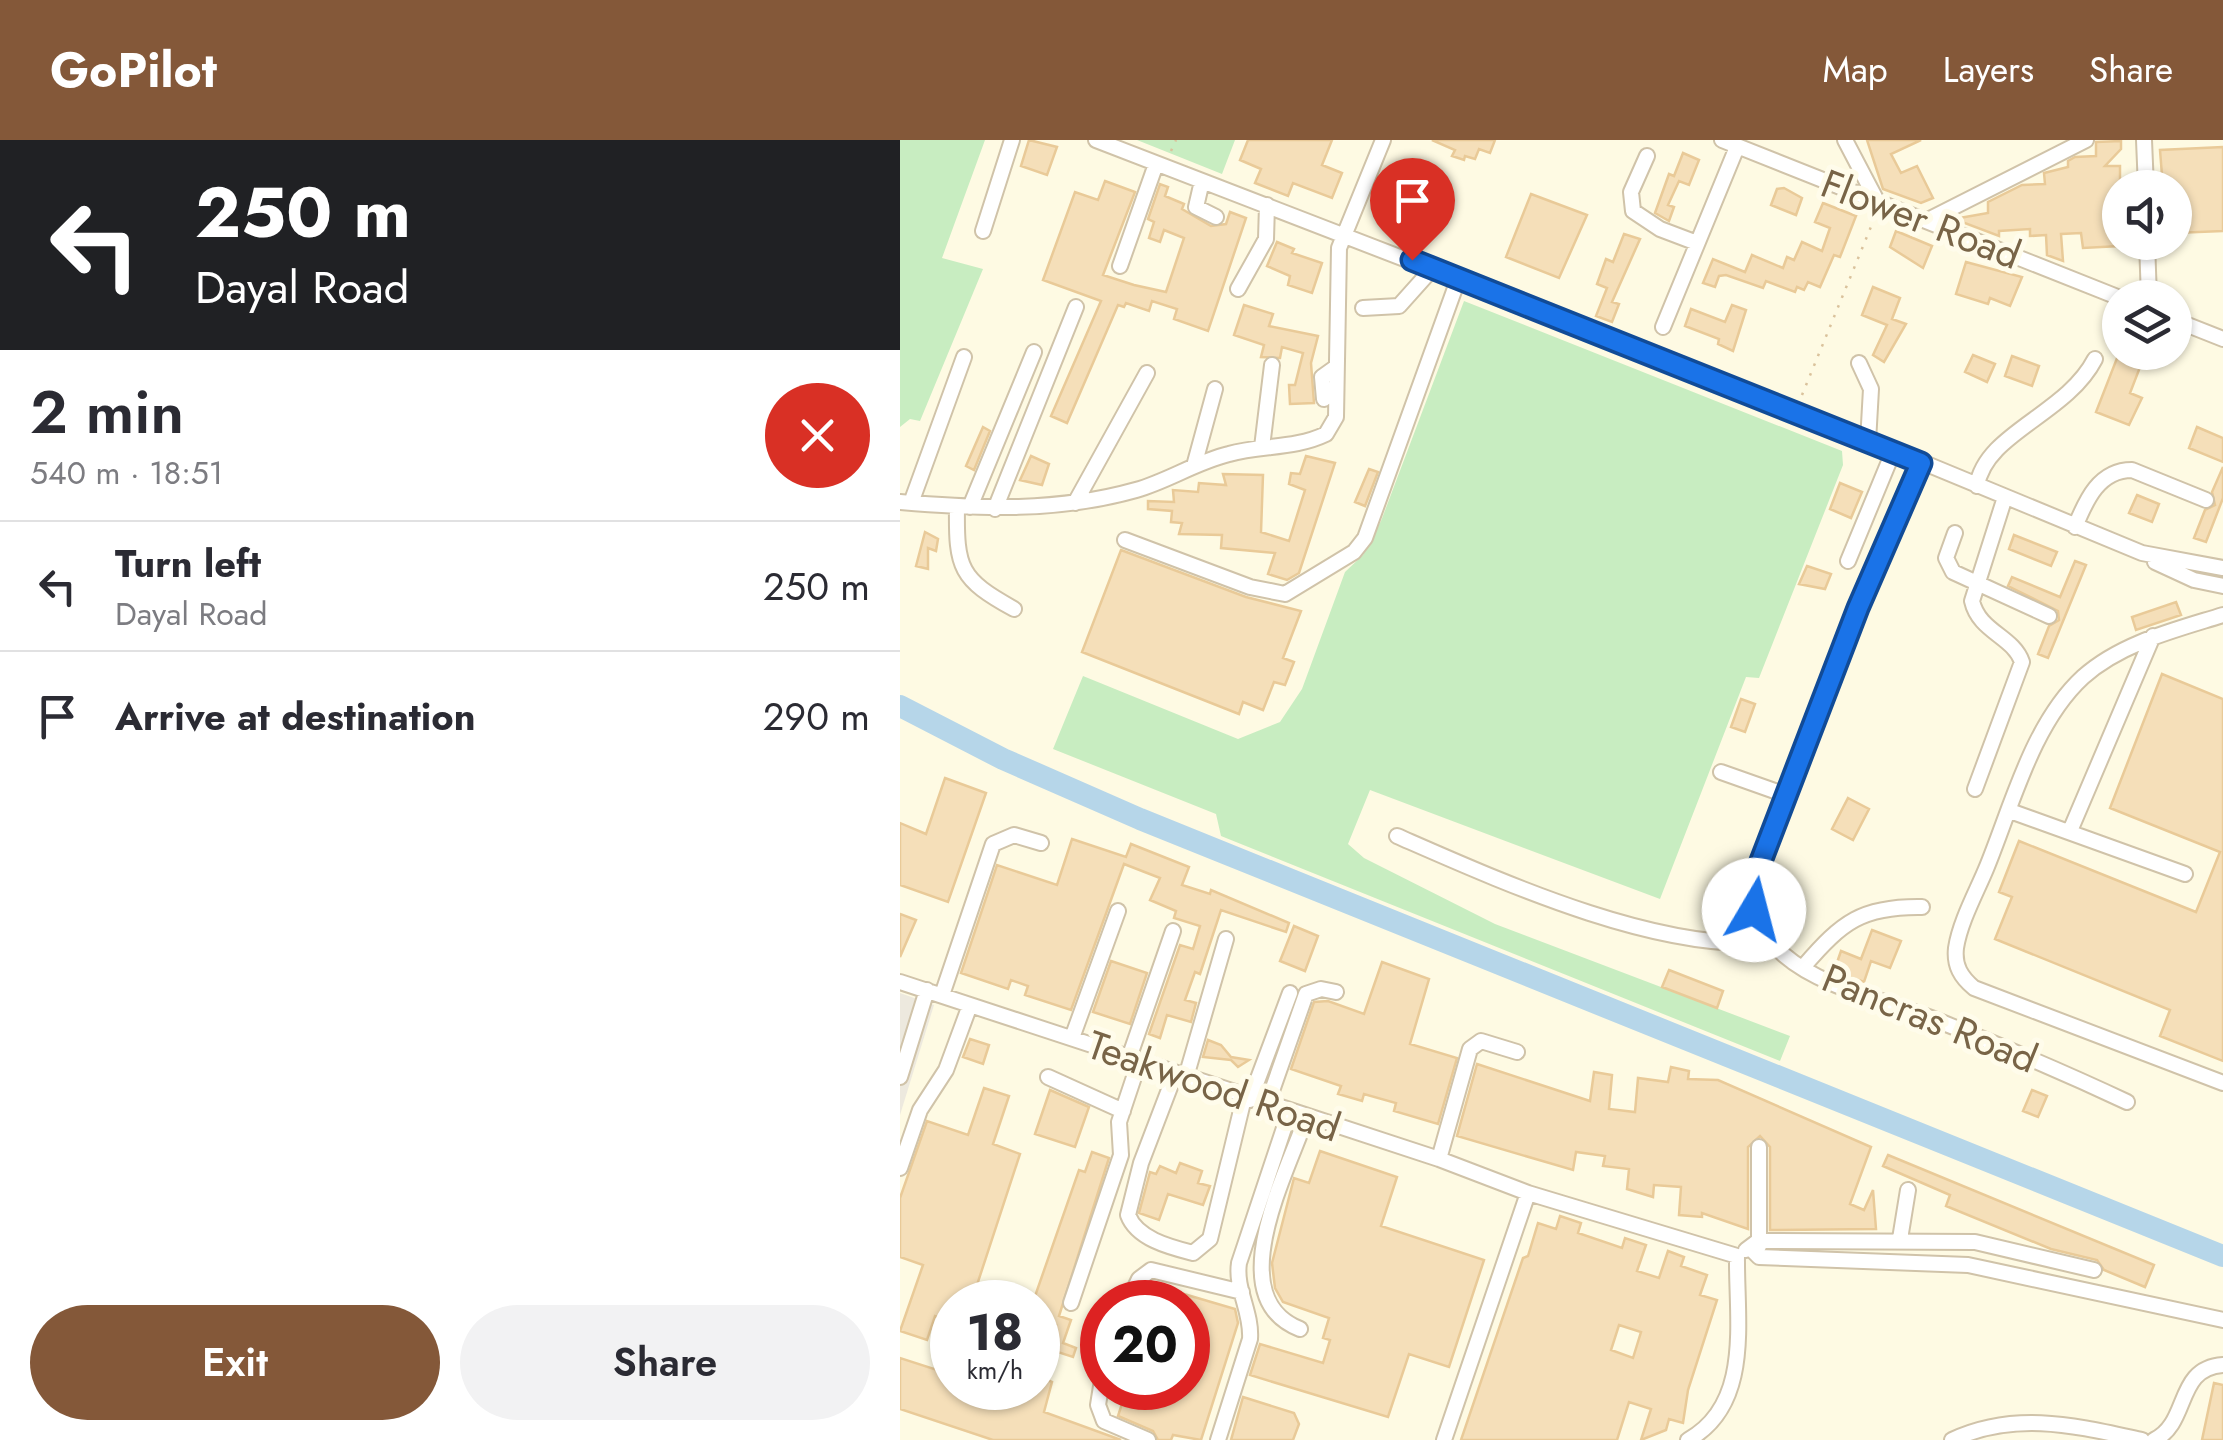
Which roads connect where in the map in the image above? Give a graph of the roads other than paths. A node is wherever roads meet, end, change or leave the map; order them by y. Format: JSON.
{"nodes":[{"id":1,"x":1012,"y":140,"type":"edge"},
{"id":2,"x":1096,"y":140,"type":"edge"},
{"id":3,"x":1383,"y":140,"type":"edge"},
{"id":4,"x":1722,"y":140,"type":"edge"},
{"id":5,"x":1845,"y":140,"type":"edge"},
{"id":6,"x":2086,"y":140,"type":"edge"},
{"id":7,"x":2144,"y":140,"type":"edge"},
{"id":8,"x":1738,"y":147,"type":"junction"},
{"id":9,"x":1647,"y":156,"type":"dead end"},
{"id":10,"x":1156,"y":164,"type":"junction"},
{"id":11,"x":2145,"y":170,"type":"edge"},
{"id":12,"x":1202,"y":181,"type":"junction"},
{"id":13,"x":1877,"y":201,"type":"junction"},
{"id":14,"x":1267,"y":205,"type":"junction"},
{"id":15,"x":1216,"y":216,"type":"dead end"},
{"id":16,"x":1928,"y":220,"type":"junction"},
{"id":17,"x":984,"y":231,"type":"dead end"},
{"id":18,"x":1344,"y":235,"type":"junction"},
{"id":19,"x":1697,"y":243,"type":"junction"},
{"id":20,"x":1120,"y":266,"type":"dead end"},
{"id":21,"x":1433,"y":268,"type":"junction"},
{"id":22,"x":1458,"y":278,"type":"junction"},
{"id":23,"x":1238,"y":289,"type":"dead end"},
{"id":24,"x":2102,"y":291,"type":"edge"},
{"id":25,"x":1076,"y":307,"type":"dead end"},
{"id":26,"x":1363,"y":308,"type":"dead end"},
{"id":27,"x":2192,"y":326,"type":"edge"},
{"id":28,"x":1662,"y":327,"type":"dead end"},
{"id":29,"x":2223,"y":338,"type":"edge"},
{"id":30,"x":1034,"y":352,"type":"dead end"},
{"id":31,"x":964,"y":357,"type":"dead end"},
{"id":32,"x":2094,"y":359,"type":"dead end"},
{"id":33,"x":1859,"y":362,"type":"dead end"},
{"id":34,"x":1272,"y":365,"type":"dead end"},
{"id":35,"x":1336,"y":368,"type":"junction"},
{"id":36,"x":1147,"y":373,"type":"dead end"},
{"id":37,"x":1215,"y":389,"type":"dead end"},
{"id":38,"x":1324,"y":399,"type":"dead end"},
{"id":39,"x":1868,"y":442,"type":"junction"},
{"id":40,"x":1262,"y":447,"type":"junction"},
{"id":41,"x":1893,"y":452,"type":"junction"},
{"id":42,"x":1921,"y":463,"type":"junction"},
{"id":43,"x":1194,"y":466,"type":"junction"},
{"id":44,"x":1976,"y":486,"type":"junction"},
{"id":45,"x":2005,"y":497,"type":"junction"},
{"id":46,"x":2206,"y":500,"type":"dead end"},
{"id":47,"x":906,"y":503,"type":"edge"},
{"id":48,"x":1075,"y":503,"type":"junction"},
{"id":49,"x":964,"y":507,"type":"junction"},
{"id":50,"x":996,"y":508,"type":"junction"},
{"id":51,"x":2075,"y":527,"type":"junction"},
{"id":52,"x":1954,"y":532,"type":"dead end"},
{"id":53,"x":1126,"y":540,"type":"dead end"},
{"id":54,"x":2142,"y":554,"type":"junction"},
{"id":55,"x":1848,"y":561,"type":"dead end"},
{"id":56,"x":2223,"y":568,"type":"edge"},
{"id":57,"x":1975,"y":584,"type":"junction"},
{"id":58,"x":2223,"y":586,"type":"edge"},
{"id":59,"x":1014,"y":609,"type":"dead end"},
{"id":60,"x":2223,"y":615,"type":"edge"},
{"id":61,"x":2049,"y":616,"type":"dead end"},
{"id":62,"x":2153,"y":636,"type":"junction"},
{"id":63,"x":1721,"y":772,"type":"dead end"},
{"id":64,"x":1975,"y":789,"type":"dead end"},
{"id":65,"x":1786,"y":795,"type":"junction"},
{"id":66,"x":2010,"y":811,"type":"junction"},
{"id":67,"x":2070,"y":830,"type":"junction"},
{"id":68,"x":1397,"y":836,"type":"dead end"},
{"id":69,"x":1041,"y":843,"type":"dead end"},
{"id":70,"x":2185,"y":874,"type":"dead end"},
{"id":71,"x":1922,"y":907,"type":"dead end"},
{"id":72,"x":1118,"y":911,"type":"dead end"},
{"id":73,"x":1173,"y":931,"type":"dead end"},
{"id":74,"x":1226,"y":939,"type":"dead end"},
{"id":75,"x":1772,"y":942,"type":"junction"},
{"id":76,"x":1804,"y":966,"type":"junction"},
{"id":77,"x":900,"y":982,"type":"edge"},
{"id":78,"x":1336,"y":992,"type":"dead end"},
{"id":79,"x":935,"y":993,"type":"junction"},
{"id":80,"x":1290,"y":993,"type":"dead end"},
{"id":81,"x":970,"y":1005,"type":"junction"},
{"id":82,"x":900,"y":1013,"type":"edge"},
{"id":83,"x":918,"y":1019,"type":"junction"},
{"id":84,"x":1072,"y":1038,"type":"junction"},
{"id":85,"x":1517,"y":1052,"type":"dead end"},
{"id":86,"x":1134,"y":1060,"type":"junction"},
{"id":87,"x":1180,"y":1076,"type":"junction"},
{"id":88,"x":900,"y":1077,"type":"edge"},
{"id":89,"x":1048,"y":1077,"type":"dead end"},
{"id":90,"x":2223,"y":1083,"type":"edge"},
{"id":91,"x":1247,"y":1099,"type":"junction"},
{"id":92,"x":2127,"y":1102,"type":"dead end"},
{"id":93,"x":1267,"y":1106,"type":"junction"},
{"id":94,"x":1123,"y":1111,"type":"junction"},
{"id":95,"x":1290,"y":1113,"type":"junction"},
{"id":96,"x":1306,"y":1118,"type":"junction"},
{"id":97,"x":1759,"y":1148,"type":"dead end"},
{"id":98,"x":1439,"y":1159,"type":"junction"},
{"id":99,"x":900,"y":1168,"type":"edge"},
{"id":100,"x":1908,"y":1190,"type":"dead end"},
{"id":101,"x":1528,"y":1193,"type":"junction"},
{"id":102,"x":1900,"y":1239,"type":"junction"},
{"id":103,"x":1936,"y":1239,"type":"junction"},
{"id":104,"x":1751,"y":1250,"type":"junction"},
{"id":105,"x":1937,"y":1262,"type":"junction"},
{"id":106,"x":2094,"y":1270,"type":"dead end"},
{"id":107,"x":1138,"y":1280,"type":"edge"},
{"id":108,"x":1193,"y":1280,"type":"edge"},
{"id":109,"x":1210,"y":1284,"type":"edge"},
{"id":110,"x":1242,"y":1292,"type":"junction"},
{"id":111,"x":1071,"y":1303,"type":"dead end"},
{"id":112,"x":2223,"y":1320,"type":"edge"},
{"id":113,"x":1300,"y":1328,"type":"dead end"},
{"id":114,"x":2223,"y":1364,"type":"edge"},
{"id":115,"x":1100,"y":1410,"type":"edge"},
{"id":116,"x":1148,"y":1440,"type":"edge"},
{"id":117,"x":1218,"y":1440,"type":"edge"},
{"id":118,"x":1444,"y":1440,"type":"edge"},
{"id":119,"x":1688,"y":1440,"type":"edge"},
{"id":120,"x":1952,"y":1440,"type":"edge"},
{"id":121,"x":2142,"y":1440,"type":"edge"},
{"id":122,"x":2154,"y":1440,"type":"edge"}],
"edges":[{"from":1,"to":17,"type":"street"},
{"from":2,"to":10,"type":"street"},
{"from":3,"to":18,"type":"street"},
{"from":4,"to":8,"type":"street","name":"Flower Road"},
{"from":5,"to":13,"type":"street"},
{"from":6,"to":16,"type":"street"},
{"from":7,"to":11,"type":"street"},
{"from":8,"to":13,"type":"street","name":"Flower Road"},
{"from":8,"to":19,"type":"street"},
{"from":9,"to":19,"type":"street"},
{"from":10,"to":12,"type":"street"},
{"from":10,"to":20,"type":"street"},
{"from":12,"to":14,"type":"street"},
{"from":12,"to":15,"type":"street"},
{"from":13,"to":16,"type":"street","name":"Flower Road"},
{"from":14,"to":18,"type":"street"},
{"from":14,"to":23,"type":"street"},
{"from":16,"to":24,"type":"street","name":"Flower Road"},
{"from":18,"to":21,"type":"street"},
{"from":18,"to":35,"type":"street"},
{"from":19,"to":28,"type":"street"},
{"from":21,"to":22,"type":"street"},
{"from":21,"to":26,"type":"street"},
{"from":22,"to":39,"type":"street"},
{"from":22,"to":53,"type":"street"},
{"from":25,"to":50,"type":"street"},
{"from":27,"to":29,"type":"street"},
{"from":30,"to":49,"type":"street"},
{"from":31,"to":47,"type":"street"},
{"from":32,"to":44,"type":"street"},
{"from":33,"to":39,"type":"street"},
{"from":34,"to":40,"type":"street"},
{"from":35,"to":38,"type":"street"},
{"from":35,"to":40,"type":"street"},
{"from":36,"to":48,"type":"street"},
{"from":37,"to":43,"type":"street"},
{"from":39,"to":41,"type":"street"},
{"from":40,"to":43,"type":"street"},
{"from":41,"to":42,"type":"street"},
{"from":41,"to":55,"type":"street"},
{"from":42,"to":44,"type":"street"},
{"from":42,"to":65,"type":"street"},
{"from":43,"to":48,"type":"street"},
{"from":44,"to":45,"type":"street"},
{"from":45,"to":51,"type":"street"},
{"from":45,"to":57,"type":"street"},
{"from":46,"to":51,"type":"street"},
{"from":47,"to":49,"type":"street"},
{"from":48,"to":50,"type":"street"},
{"from":49,"to":50,"type":"street"},
{"from":49,"to":59,"type":"street"},
{"from":51,"to":54,"type":"street"},
{"from":52,"to":57,"type":"street"},
{"from":54,"to":56,"type":"street"},
{"from":54,"to":58,"type":"street"},
{"from":57,"to":61,"type":"street"},
{"from":57,"to":64,"type":"street"},
{"from":60,"to":62,"type":"street"},
{"from":62,"to":66,"type":"street"},
{"from":62,"to":67,"type":"street"},
{"from":63,"to":65,"type":"street"},
{"from":65,"to":75,"type":"street"},
{"from":66,"to":67,"type":"street"},
{"from":66,"to":90,"type":"street"},
{"from":67,"to":70,"type":"street"},
{"from":68,"to":75,"type":"street"},
{"from":69,"to":79,"type":"street"},
{"from":71,"to":76,"type":"street"},
{"from":72,"to":84,"type":"street"},
{"from":73,"to":86,"type":"street"},
{"from":74,"to":87,"type":"street"},
{"from":75,"to":76,"type":"street","name":"Pancras Road"},
{"from":76,"to":92,"type":"street","name":"Pancras Road"},
{"from":77,"to":79,"type":"street","name":"Teakwood Road"},
{"from":78,"to":93,"type":"street"},
{"from":79,"to":81,"type":"street","name":"Teakwood Road"},
{"from":79,"to":83,"type":"street"},
{"from":80,"to":91,"type":"street"},
{"from":81,"to":84,"type":"street","name":"Teakwood Road"},
{"from":81,"to":99,"type":"street"},
{"from":82,"to":83,"type":"street"},
{"from":83,"to":88,"type":"street"},
{"from":84,"to":86,"type":"street","name":"Teakwood Road"},
{"from":85,"to":98,"type":"street"},
{"from":86,"to":87,"type":"street","name":"Teakwood Road"},
{"from":86,"to":94,"type":"street"},
{"from":87,"to":91,"type":"street","name":"Teakwood Road"},
{"from":87,"to":91,"type":"street"},
{"from":89,"to":94,"type":"street"},
{"from":91,"to":93,"type":"street","name":"Teakwood Road"},
{"from":93,"to":95,"type":"street","name":"Teakwood Road"},
{"from":94,"to":111,"type":"street"},
{"from":95,"to":96,"type":"street","name":"Teakwood Road"},
{"from":95,"to":110,"type":"street"},
{"from":96,"to":98,"type":"street","name":"Teakwood Road"},
{"from":96,"to":113,"type":"street"},
{"from":97,"to":104,"type":"street"},
{"from":98,"to":101,"type":"street","name":"Teakwood Road"},
{"from":100,"to":102,"type":"street"},
{"from":101,"to":104,"type":"street","name":"Teakwood Road"},
{"from":101,"to":118,"type":"street"},
{"from":102,"to":103,"type":"street"},
{"from":102,"to":104,"type":"street"},
{"from":103,"to":105,"type":"street"},
{"from":103,"to":106,"type":"street"},
{"from":104,"to":105,"type":"street"},
{"from":104,"to":119,"type":"street"},
{"from":105,"to":112,"type":"street"},
{"from":107,"to":108,"type":"street"},
{"from":109,"to":110,"type":"street"},
{"from":110,"to":117,"type":"street"},
{"from":114,"to":122,"type":"street"},
{"from":115,"to":116,"type":"street"},
{"from":120,"to":121,"type":"street"}]}
